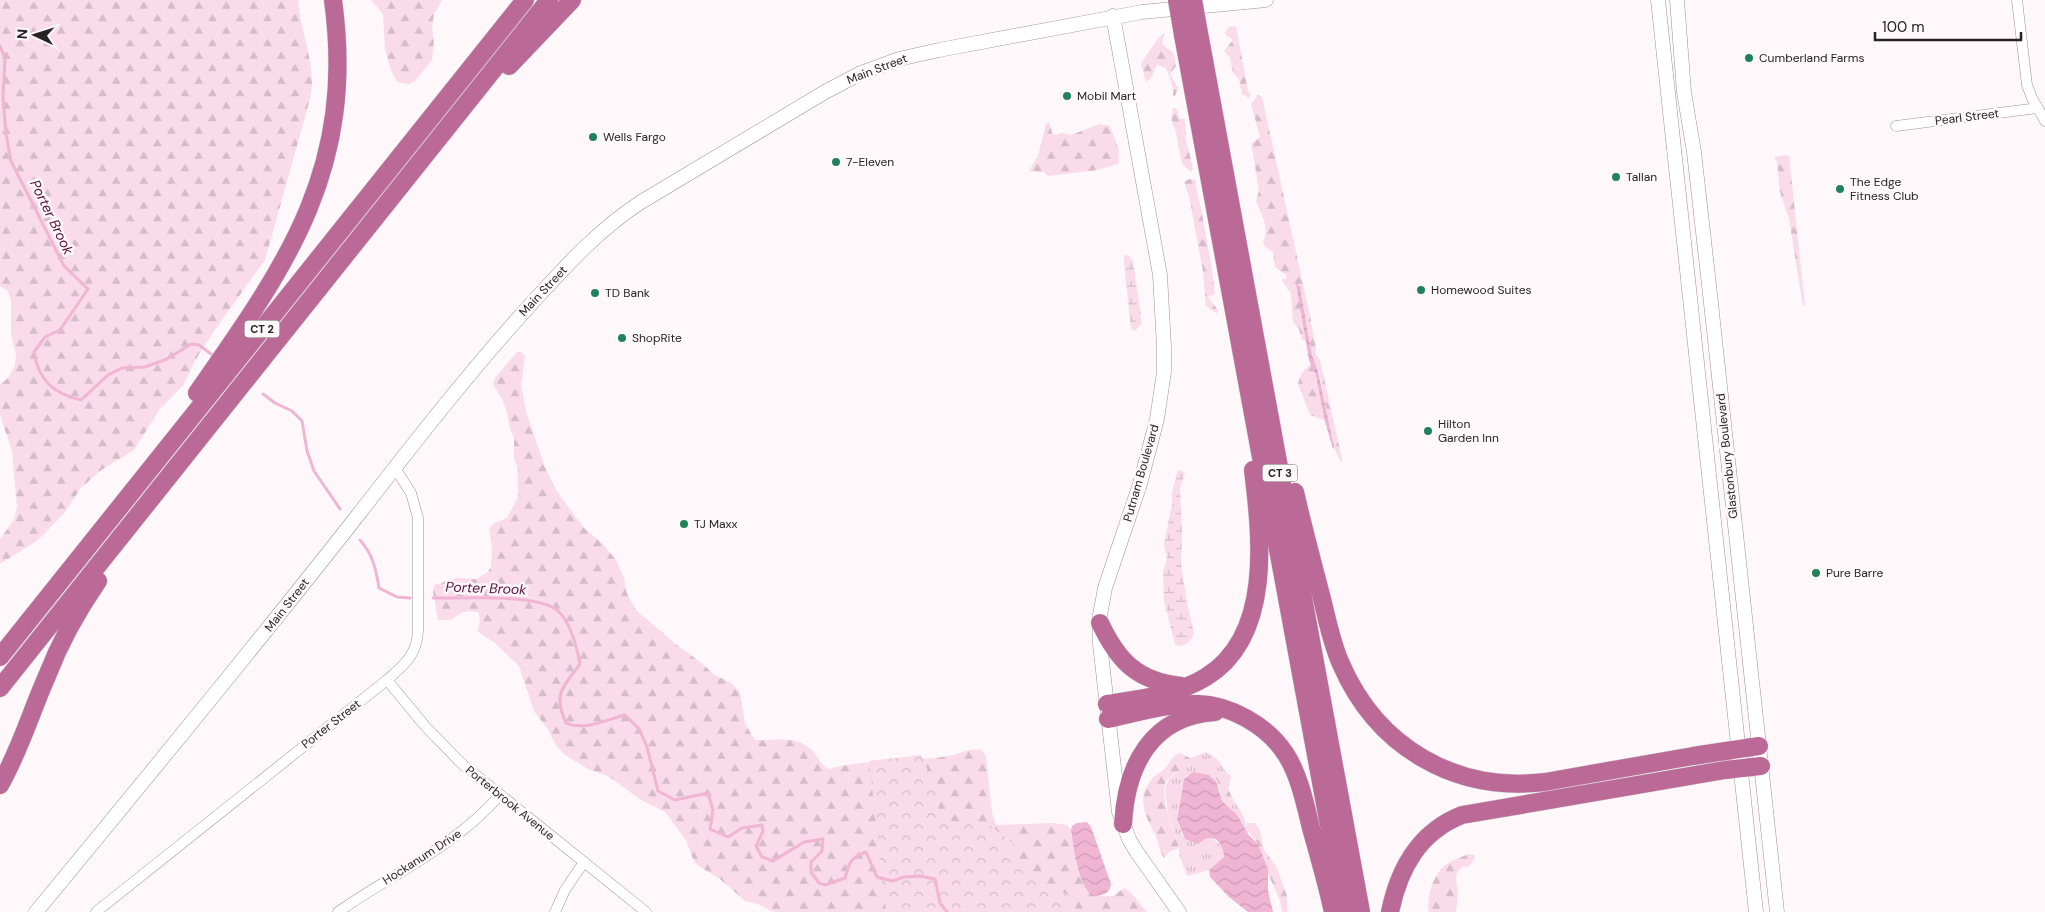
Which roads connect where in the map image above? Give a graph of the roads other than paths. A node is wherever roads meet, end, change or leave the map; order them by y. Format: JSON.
{"nodes":[{"id":1,"x":333,"y":0,"type":"edge"},
{"id":2,"x":525,"y":0,"type":"edge"},
{"id":3,"x":549,"y":0,"type":"edge"},
{"id":4,"x":572,"y":0,"type":"edge"},
{"id":5,"x":1177,"y":0,"type":"edge"},
{"id":6,"x":1193,"y":0,"type":"edge"},
{"id":7,"x":1266,"y":0,"type":"edge"},
{"id":8,"x":1658,"y":0,"type":"edge"},
{"id":9,"x":1677,"y":0,"type":"edge"},
{"id":10,"x":2016,"y":0,"type":"edge"},
{"id":11,"x":1113,"y":16,"type":"junction"},
{"id":12,"x":1191,"y":34,"type":"junction"},
{"id":13,"x":2038,"y":108,"type":"junction"},
{"id":14,"x":460,"y":112,"type":"junction"},
{"id":15,"x":2045,"y":121,"type":"edge"},
{"id":16,"x":1896,"y":126,"type":"dead end"},
{"id":17,"x":1706,"y":262,"type":"junction"},
{"id":18,"x":1686,"y":264,"type":"junction"},
{"id":19,"x":1253,"y":412,"type":"junction"},
{"id":20,"x":1270,"y":418,"type":"junction"},
{"id":21,"x":161,"y":456,"type":"junction"},
{"id":22,"x":395,"y":468,"type":"junction"},
{"id":23,"x":141,"y":511,"type":"junction"},
{"id":24,"x":1736,"y":537,"type":"junction"},
{"id":25,"x":1716,"y":539,"type":"junction"},
{"id":26,"x":1100,"y":623,"type":"junction"},
{"id":27,"x":0,"y":658,"type":"edge"},
{"id":28,"x":387,"y":680,"type":"junction"},
{"id":29,"x":1186,"y":686,"type":"junction"},
{"id":30,"x":0,"y":688,"type":"edge"},
{"id":31,"x":1108,"y":712,"type":"junction"},
{"id":32,"x":1231,"y":712,"type":"junction"},
{"id":33,"x":1759,"y":746,"type":"junction"},
{"id":34,"x":1738,"y":749,"type":"junction"},
{"id":35,"x":1761,"y":766,"type":"junction"},
{"id":36,"x":1741,"y":768,"type":"junction"},
{"id":37,"x":0,"y":785,"type":"edge"},
{"id":38,"x":500,"y":795,"type":"junction"},
{"id":39,"x":1123,"y":824,"type":"junction"},
{"id":40,"x":584,"y":862,"type":"junction"},
{"id":41,"x":40,"y":910,"type":"edge"},
{"id":42,"x":96,"y":912,"type":"edge"},
{"id":43,"x":338,"y":912,"type":"edge"},
{"id":44,"x":555,"y":912,"type":"edge"},
{"id":45,"x":646,"y":912,"type":"edge"},
{"id":46,"x":1179,"y":912,"type":"edge"},
{"id":47,"x":1333,"y":912,"type":"edge"},
{"id":48,"x":1345,"y":912,"type":"edge"},
{"id":49,"x":1361,"y":912,"type":"edge"},
{"id":50,"x":1390,"y":912,"type":"edge"},
{"id":51,"x":1756,"y":912,"type":"edge"},
{"id":52,"x":1777,"y":912,"type":"edge"}],
"edges":[{"from":1,"to":21,"type":"highway"},
{"from":2,"to":21,"type":"highway","number":"CT 2"},
{"from":3,"to":14,"type":"highway","number":"CT 2"},
{"from":4,"to":14,"type":"highway"},
{"from":5,"to":12,"type":"highway","number":"CT 3","bridge":true},
{"from":6,"to":12,"type":"highway","number":"CT 3","bridge":true},
{"from":7,"to":11,"type":"main road","name":"Main Street"},
{"from":8,"to":18,"type":"main road","name":"Glastonbury Boulevard"},
{"from":9,"to":17,"type":"main road","name":"Glastonbury Boulevard"},
{"from":10,"to":13,"type":"street"},
{"from":11,"to":22,"type":"main road","name":"Main Street"},
{"from":11,"to":26,"type":"main road","name":"Putnam Boulevard"},
{"from":12,"to":19,"type":"highway","number":"CT 3"},
{"from":12,"to":20,"type":"highway","number":"CT 3"},
{"from":13,"to":15,"type":"street"},
{"from":13,"to":16,"type":"street","name":"Pearl Street"},
{"from":14,"to":23,"type":"highway","number":"CT 2"},
{"from":17,"to":18,"type":"main road"},
{"from":17,"to":24,"type":"main road","name":"Glastonbury Boulevard"},
{"from":18,"to":25,"type":"main road","name":"Glastonbury Boulevard"},
{"from":19,"to":29,"type":"highway"},
{"from":19,"to":48,"type":"highway","number":"CT 3"},
{"from":20,"to":34,"type":"highway"},
{"from":20,"to":49,"type":"highway","number":"CT 3"},
{"from":21,"to":27,"type":"highway","number":"CT 2"},
{"from":22,"to":28,"type":"street","name":"Porter Street"},
{"from":22,"to":41,"type":"main road","name":"Main Street"},
{"from":23,"to":30,"type":"highway","number":"CT 2"},
{"from":23,"to":37,"type":"highway"},
{"from":24,"to":25,"type":"main road"},
{"from":24,"to":33,"type":"main road","name":"Glastonbury Boulevard"},
{"from":25,"to":34,"type":"main road","name":"Glastonbury Boulevard"},
{"from":26,"to":29,"type":"highway"},
{"from":26,"to":31,"type":"main road","name":"Putnam Boulevard"},
{"from":28,"to":38,"type":"street","name":"Porterbrook Avenue"},
{"from":28,"to":42,"type":"street","name":"Porter Street"},
{"from":29,"to":31,"type":"highway"},
{"from":31,"to":32,"type":"highway"},
{"from":31,"to":39,"type":"main road","name":"Putnam Boulevard"},
{"from":32,"to":39,"type":"highway"},
{"from":32,"to":47,"type":"highway"},
{"from":33,"to":34,"type":"highway"},
{"from":33,"to":35,"type":"main road","name":"Glastonbury Boulevard"},
{"from":34,"to":36,"type":"main road","name":"Glastonbury Boulevard"},
{"from":35,"to":36,"type":"highway"},
{"from":35,"to":52,"type":"main road","name":"Glastonbury Boulevard"},
{"from":36,"to":50,"type":"highway"},
{"from":36,"to":51,"type":"main road","name":"Glastonbury Boulevard"},
{"from":38,"to":40,"type":"street","name":"Porterbrook Avenue"},
{"from":38,"to":43,"type":"street","name":"Hockanum Drive"},
{"from":39,"to":46,"type":"main road","name":"Putnam Boulevard"},
{"from":40,"to":44,"type":"street"},
{"from":40,"to":45,"type":"street","name":"Porterbrook Avenue"}]}
